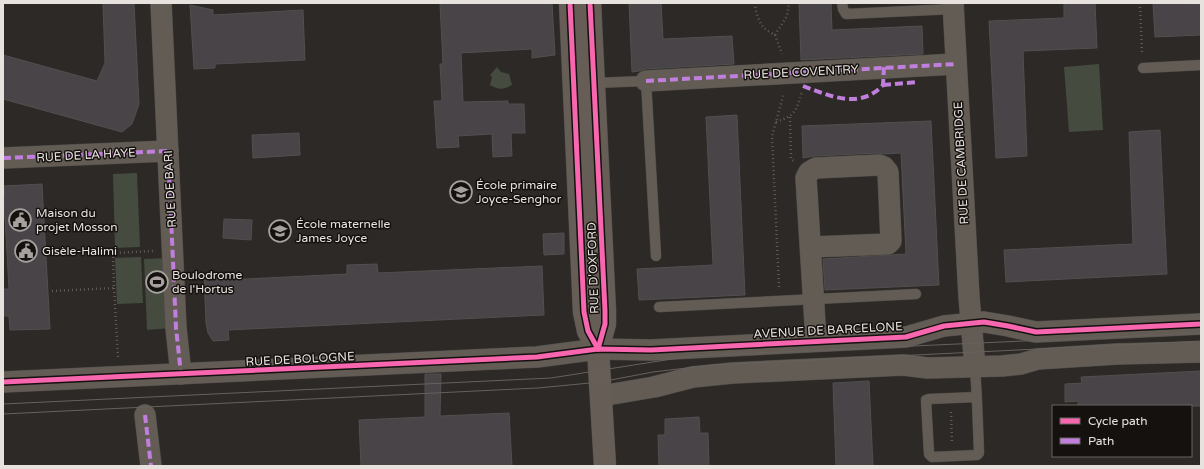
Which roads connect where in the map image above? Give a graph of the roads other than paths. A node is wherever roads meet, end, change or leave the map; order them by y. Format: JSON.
{"nodes":[{"id":1,"x":161,"y":3,"type":"edge"},
{"id":2,"x":570,"y":3,"type":"edge"},
{"id":3,"x":590,"y":3,"type":"edge"},
{"id":4,"x":842,"y":3,"type":"edge"},
{"id":5,"x":953,"y":6,"type":"edge"},
{"id":6,"x":956,"y":64,"type":"junction"},
{"id":7,"x":1201,"y":65,"type":"edge"},
{"id":8,"x":1143,"y":68,"type":"road end"},
{"id":9,"x":646,"y":81,"type":"junction"},
{"id":10,"x":594,"y":83,"type":"junction"},
{"id":11,"x":168,"y":151,"type":"junction"},
{"id":12,"x":3,"y":158,"type":"edge"},
{"id":13,"x":811,"y":247,"type":"junction"},
{"id":14,"x":656,"y":256,"type":"dead end"},
{"id":15,"x":916,"y":294,"type":"dead end"},
{"id":16,"x":814,"y":300,"type":"junction"},
{"id":17,"x":658,"y":306,"type":"dead end"},
{"id":18,"x":971,"y":323,"type":"junction"},
{"id":19,"x":1201,"y":324,"type":"edge"},
{"id":20,"x":816,"y":340,"type":"junction"},
{"id":21,"x":598,"y":349,"type":"junction"},
{"id":22,"x":1201,"y":352,"type":"edge"},
{"id":23,"x":975,"y":367,"type":"junction"},
{"id":24,"x":181,"y":374,"type":"junction"},
{"id":25,"x":3,"y":382,"type":"edge"},
{"id":26,"x":601,"y":396,"type":"junction"},
{"id":27,"x":976,"y":397,"type":"junction"},
{"id":28,"x":145,"y":415,"type":"dead end"},
{"id":29,"x":151,"y":466,"type":"edge"},
{"id":30,"x":605,"y":466,"type":"edge"}],
"edges":[{"from":1,"to":11,"type":"street","name":"RUE DE BARI"},
{"from":2,"to":21,"type":"street","name":"RUE D'OXFORD"},
{"from":3,"to":10,"type":"street","name":"RUE D'OXFORD"},
{"from":4,"to":5,"type":"lane"},
{"from":5,"to":6,"type":"street","name":"RUE DE CAMBRIDGE"},
{"from":6,"to":9,"type":"street","name":"RUE DE COVENTRY"},
{"from":6,"to":18,"type":"street","name":"RUE DE CAMBRIDGE"},
{"from":7,"to":8,"type":"lane"},
{"from":9,"to":10,"type":"lane"},
{"from":9,"to":14,"type":"lane"},
{"from":10,"to":21,"type":"street","name":"RUE D'OXFORD"},
{"from":11,"to":12,"type":"street","name":"RUE DE LA HAYE"},
{"from":11,"to":24,"type":"street","name":"RUE DE BARI"},
{"from":13,"to":13,"type":"street"},
{"from":13,"to":16,"type":"street"},
{"from":15,"to":16,"type":"lane"},
{"from":16,"to":17,"type":"lane"},
{"from":16,"to":20,"type":"street"},
{"from":18,"to":19,"type":"street","name":"AVENUE DE BARCELONE"},
{"from":18,"to":20,"type":"street","name":"AVENUE DE BARCELONE"},
{"from":18,"to":23,"type":"street"},
{"from":20,"to":21,"type":"street","name":"AVENUE DE BARCELONE"},
{"from":21,"to":24,"type":"street","name":"RUE DE BOLOGNE"},
{"from":21,"to":26,"type":"street"},
{"from":22,"to":23,"type":"street"},
{"from":23,"to":26,"type":"street"},
{"from":23,"to":27,"type":"lane"},
{"from":24,"to":25,"type":"street","name":"RUE DE BOLOGNE"},
{"from":26,"to":30,"type":"street"},
{"from":27,"to":27,"type":"lane"},
{"from":28,"to":29,"type":"street"}]}
